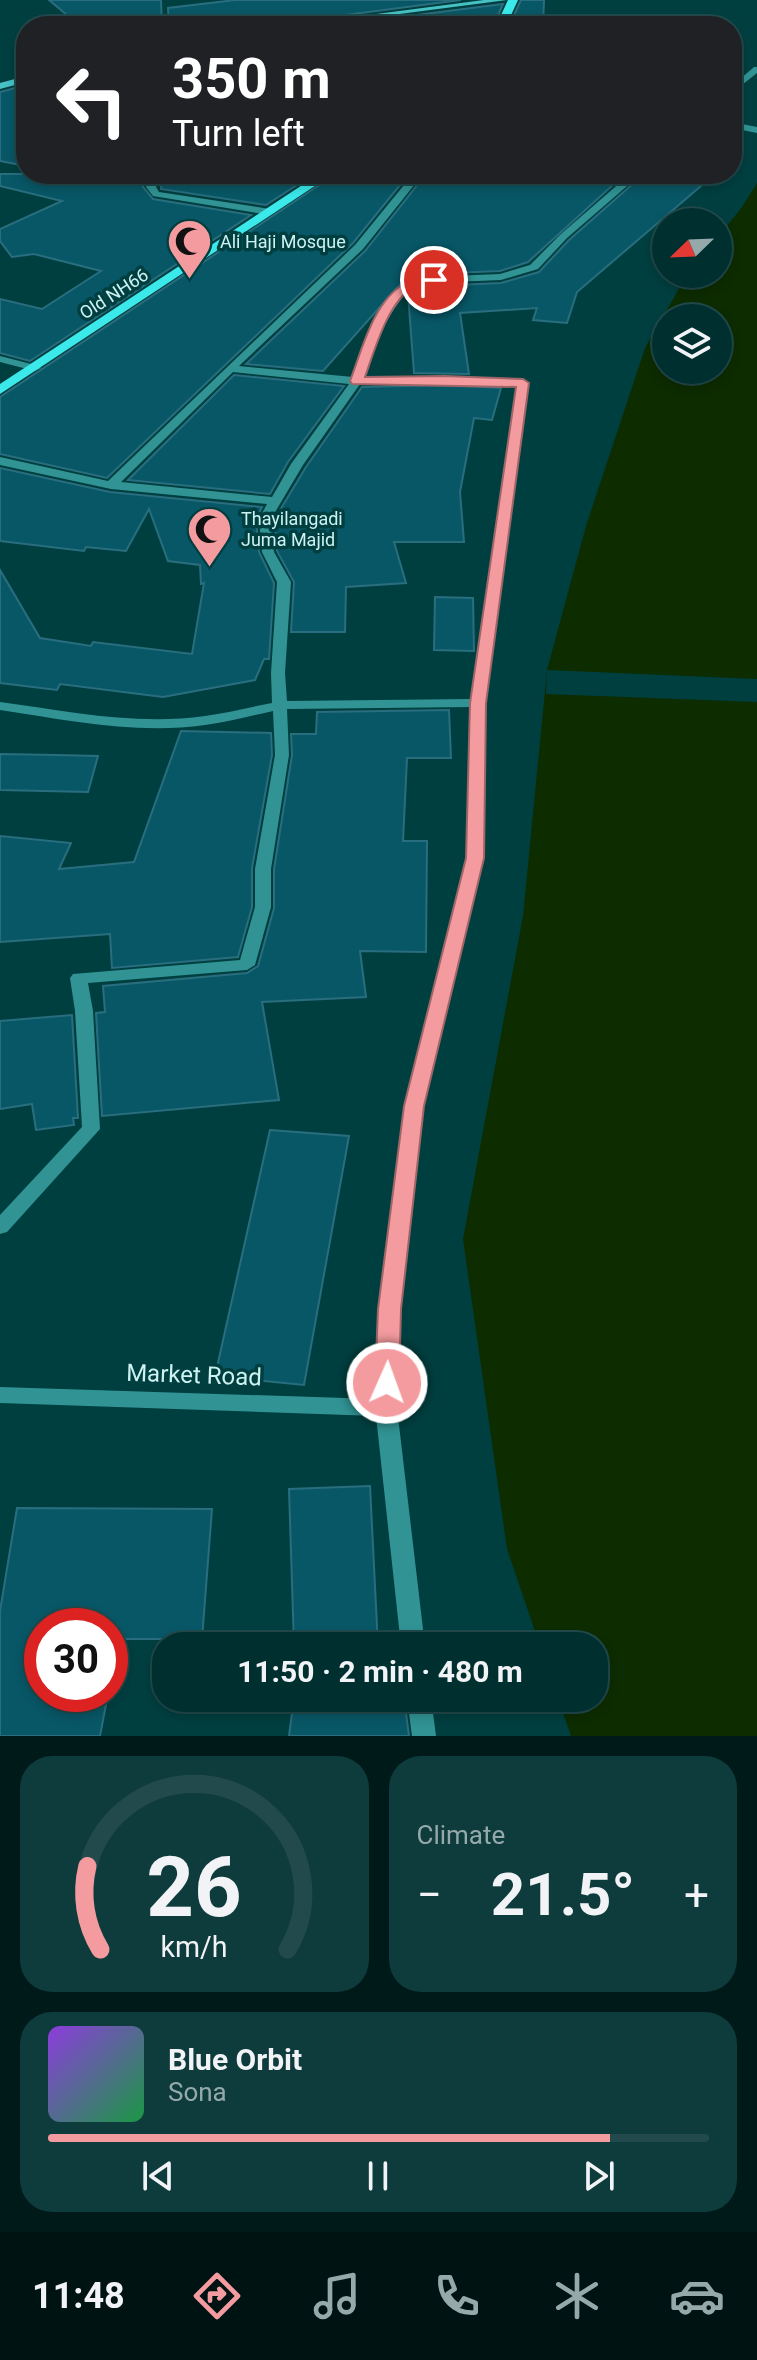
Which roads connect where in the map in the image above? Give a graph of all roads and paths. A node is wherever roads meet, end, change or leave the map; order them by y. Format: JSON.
{"nodes":[{"id":1,"x":503,"y":0,"type":"edge"},
{"id":2,"x":371,"y":16,"type":"edge"},
{"id":3,"x":153,"y":184,"type":"edge"},
{"id":4,"x":312,"y":184,"type":"edge"},
{"id":5,"x":410,"y":184,"type":"edge"},
{"id":6,"x":624,"y":184,"type":"edge"},
{"id":7,"x":270,"y":212,"type":"junction"},
{"id":8,"x":0,"y":359,"type":"edge"},
{"id":9,"x":35,"y":368,"type":"junction"},
{"id":10,"x":230,"y":368,"type":"junction"},
{"id":11,"x":357,"y":381,"type":"junction"},
{"id":12,"x":0,"y":390,"type":"edge"},
{"id":13,"x":0,"y":461,"type":"edge"},
{"id":14,"x":111,"y":485,"type":"junction"},
{"id":15,"x":274,"y":501,"type":"junction"},
{"id":16,"x":478,"y":703,"type":"junction"},
{"id":17,"x":282,"y":705,"type":"junction"},
{"id":18,"x":0,"y":706,"type":"edge"},
{"id":19,"x":0,"y":1227,"type":"edge"},
{"id":20,"x":0,"y":1395,"type":"edge"},
{"id":21,"x":386,"y":1408,"type":"junction"},
{"id":22,"x":411,"y":1632,"type":"edge"},
{"id":23,"x":421,"y":1712,"type":"edge"},
{"id":24,"x":424,"y":1736,"type":"edge"}],
"edges":[{"from":1,"to":2,"type":"street"},
{"from":3,"to":7,"type":"street"},
{"from":4,"to":7,"type":"main road","name":"Old NH66"},
{"from":5,"to":10,"type":"street"},
{"from":6,"to":11,"type":"street"},
{"from":7,"to":9,"type":"main road","name":"Old NH66"},
{"from":8,"to":9,"type":"street"},
{"from":9,"to":12,"type":"main road","name":"Old NH66"},
{"from":10,"to":11,"type":"street"},
{"from":10,"to":14,"type":"street"},
{"from":11,"to":15,"type":"street"},
{"from":11,"to":16,"type":"street"},
{"from":13,"to":14,"type":"street"},
{"from":14,"to":15,"type":"street"},
{"from":15,"to":17,"type":"street"},
{"from":16,"to":17,"type":"street"},
{"from":16,"to":21,"type":"street"},
{"from":17,"to":18,"type":"street"},
{"from":17,"to":19,"type":"street"},
{"from":20,"to":21,"type":"street","name":"Market Road"},
{"from":21,"to":22,"type":"street"},
{"from":23,"to":24,"type":"street"}]}
